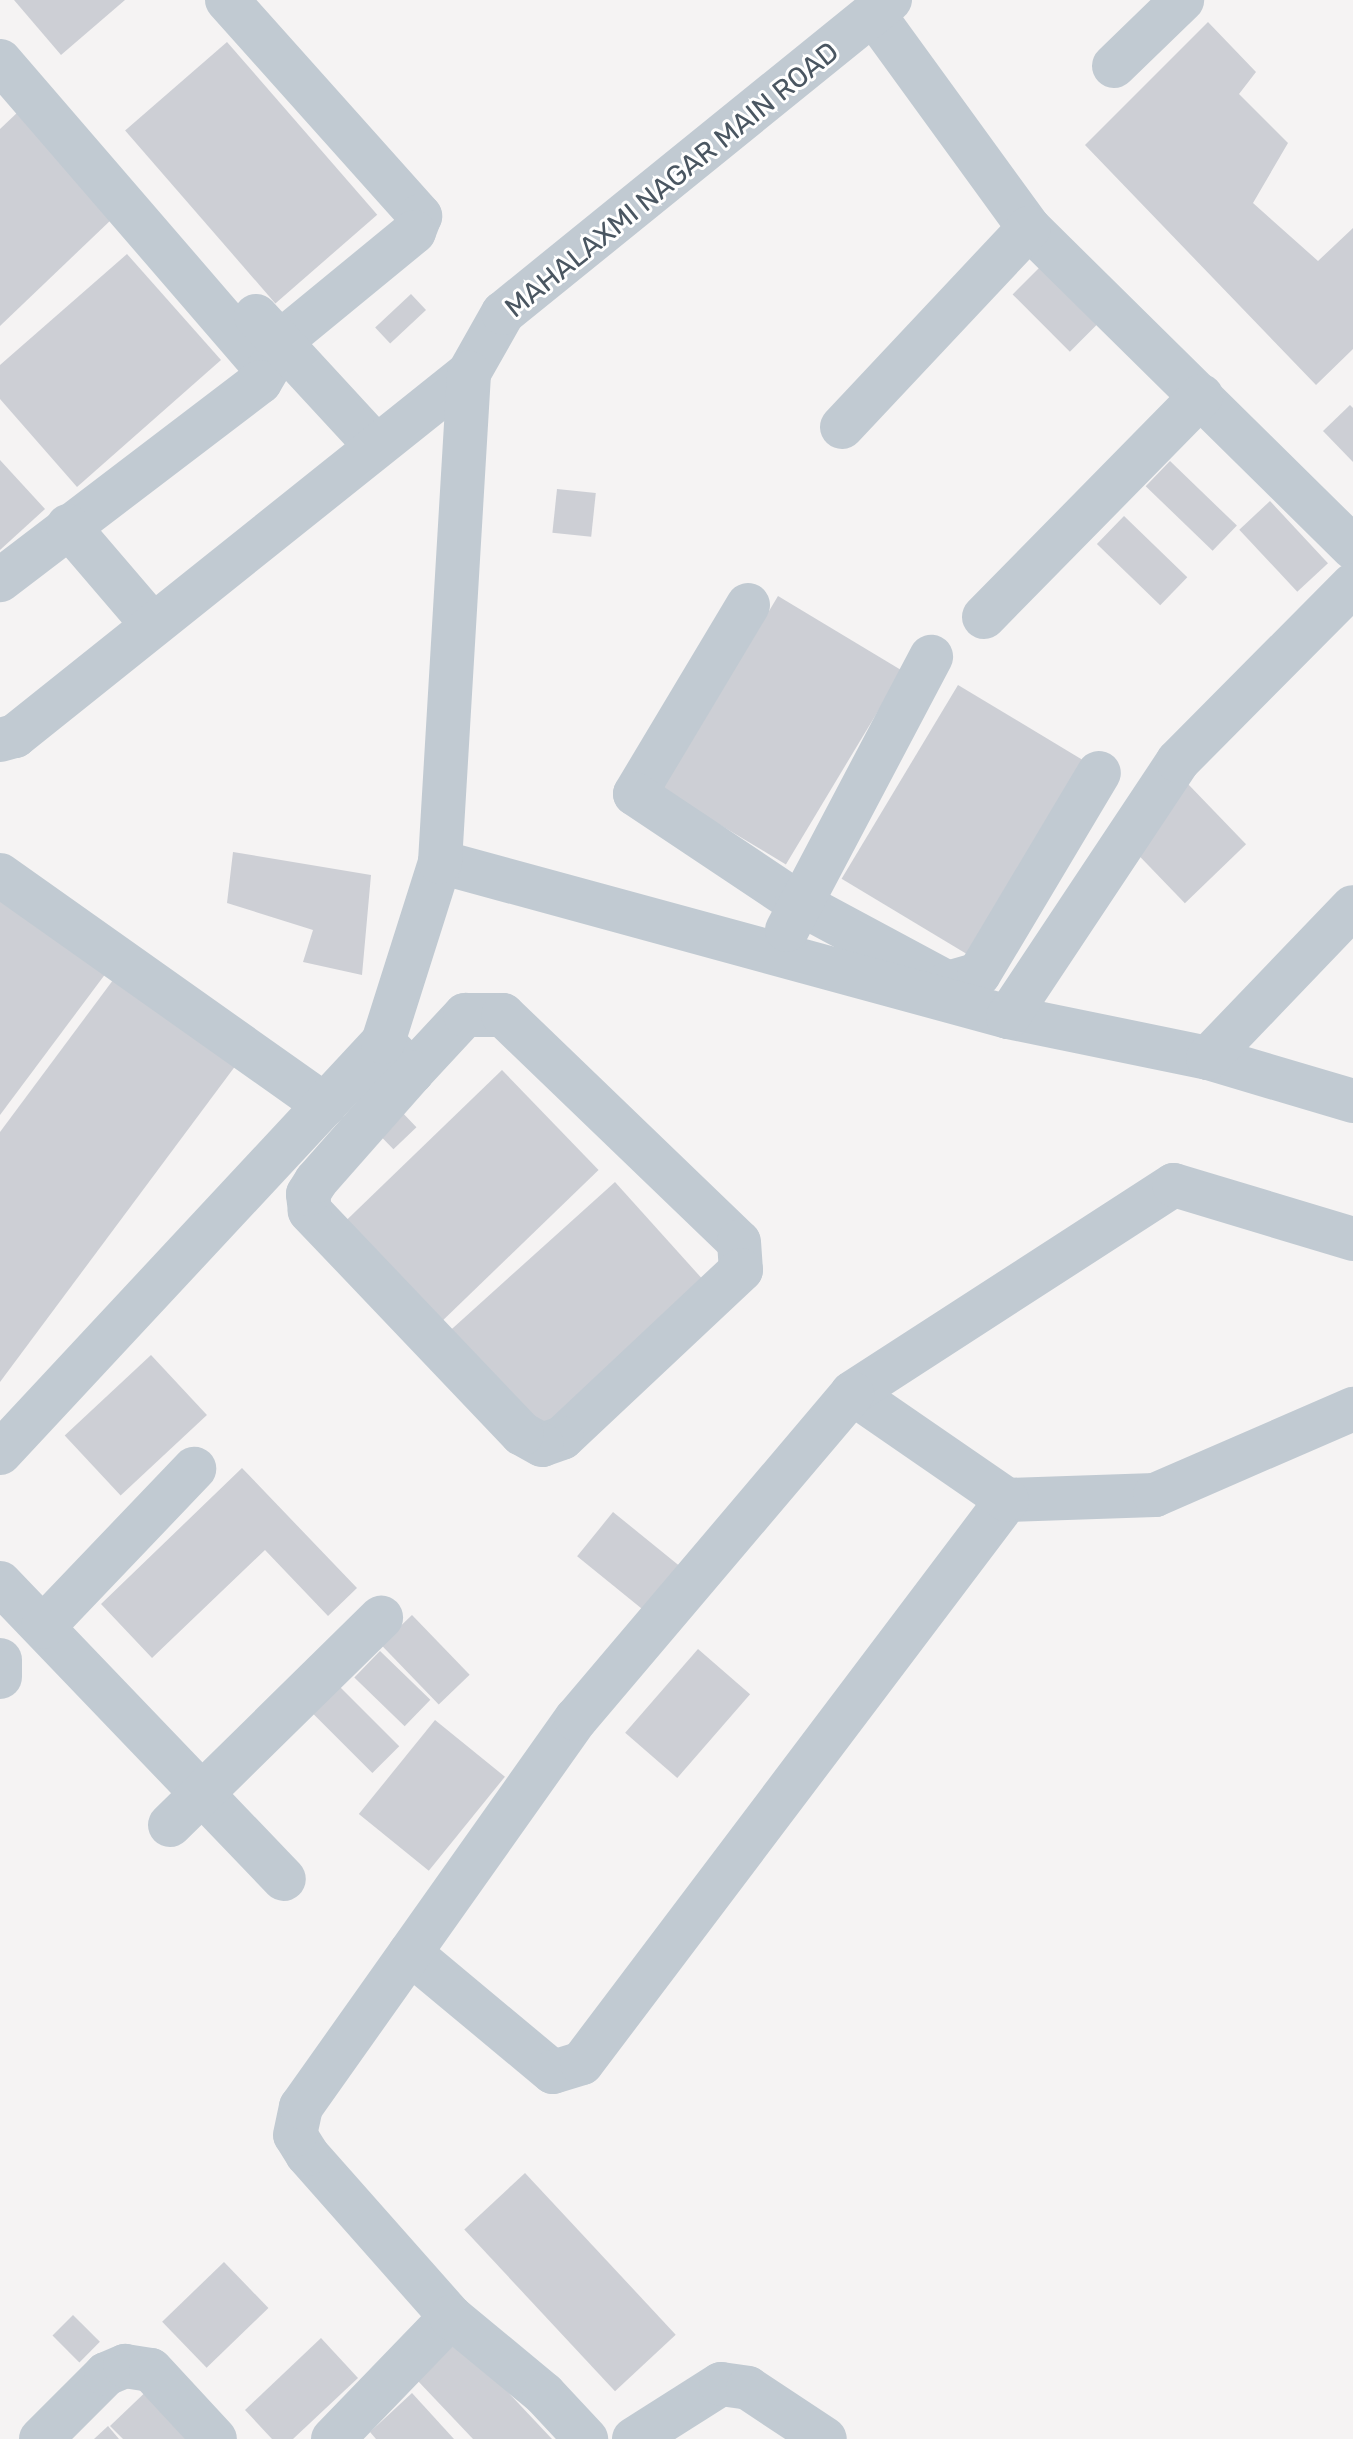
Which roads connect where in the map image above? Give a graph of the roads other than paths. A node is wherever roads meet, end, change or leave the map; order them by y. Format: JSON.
{"nodes":[{"id":1,"x":227,"y":0,"type":"edge"},
{"id":2,"x":1182,"y":0,"type":"edge"},
{"id":3,"x":882,"y":8,"type":"edge"},
{"id":4,"x":0,"y":28,"type":"edge"},
{"id":5,"x":0,"y":61,"type":"edge"},
{"id":6,"x":1114,"y":66,"type":"dead end"},
{"id":7,"x":1029,"y":228,"type":"junction"},
{"id":8,"x":280,"y":342,"type":"junction"},
{"id":9,"x":469,"y":373,"type":"junction"},
{"id":10,"x":1201,"y":396,"type":"junction"},
{"id":11,"x":842,"y":427,"type":"dead end"},
{"id":12,"x":374,"y":444,"type":"junction"},
{"id":13,"x":68,"y":526,"type":"junction"},
{"id":14,"x":1353,"y":547,"type":"edge"},
{"id":15,"x":0,"y":580,"type":"edge"},
{"id":16,"x":1353,"y":585,"type":"edge"},
{"id":17,"x":748,"y":605,"type":"dead end"},
{"id":18,"x":984,"y":617,"type":"dead end"},
{"id":19,"x":152,"y":624,"type":"junction"},
{"id":20,"x":931,"y":657,"type":"dead end"},
{"id":21,"x":0,"y":740,"type":"edge"},
{"id":22,"x":1099,"y":773,"type":"dead end"},
{"id":23,"x":440,"y":862,"type":"junction"},
{"id":24,"x":0,"y":875,"type":"edge"},
{"id":25,"x":797,"y":902,"type":"junction"},
{"id":26,"x":1353,"y":907,"type":"edge"},
{"id":27,"x":782,"y":956,"type":"junction"},
{"id":28,"x":1008,"y":1017,"type":"junction"},
{"id":29,"x":398,"y":1057,"type":"junction"},
{"id":30,"x":1208,"y":1058,"type":"junction"},
{"id":31,"x":1353,"y":1101,"type":"edge"},
{"id":32,"x":325,"y":1105,"type":"junction"},
{"id":33,"x":1353,"y":1239,"type":"edge"},
{"id":34,"x":852,"y":1393,"type":"junction"},
{"id":35,"x":1353,"y":1409,"type":"edge"},
{"id":36,"x":8,"y":1429,"type":"edge"},
{"id":37,"x":194,"y":1469,"type":"dead end"},
{"id":38,"x":1007,"y":1500,"type":"junction"},
{"id":39,"x":0,"y":1583,"type":"edge"},
{"id":40,"x":381,"y":1618,"type":"dead end"},
{"id":41,"x":43,"y":1627,"type":"junction"},
{"id":42,"x":0,"y":1660,"type":"edge"},
{"id":43,"x":0,"y":1677,"type":"edge"},
{"id":44,"x":202,"y":1794,"type":"junction"},
{"id":45,"x":170,"y":1825,"type":"dead end"},
{"id":46,"x":284,"y":1879,"type":"dead end"},
{"id":47,"x":410,"y":1953,"type":"junction"},
{"id":48,"x":451,"y":2317,"type":"junction"},
{"id":49,"x":41,"y":2439,"type":"edge"},
{"id":50,"x":215,"y":2439,"type":"edge"},
{"id":51,"x":333,"y":2439,"type":"edge"},
{"id":52,"x":586,"y":2439,"type":"edge"},
{"id":53,"x":634,"y":2439,"type":"edge"},
{"id":54,"x":825,"y":2439,"type":"edge"}],
"edges":[{"from":1,"to":8,"type":"street"},
{"from":2,"to":6,"type":"street"},
{"from":3,"to":7,"type":"street"},
{"from":3,"to":9,"type":"street","name":"MAHALAXMI NAGAR MAIN ROAD"},
{"from":4,"to":8,"type":"street"},
{"from":5,"to":13,"type":"street"},
{"from":7,"to":10,"type":"street"},
{"from":7,"to":11,"type":"street"},
{"from":8,"to":12,"type":"street"},
{"from":9,"to":12,"type":"street"},
{"from":9,"to":23,"type":"street"},
{"from":10,"to":14,"type":"street"},
{"from":10,"to":18,"type":"street"},
{"from":12,"to":19,"type":"street"},
{"from":13,"to":15,"type":"street"},
{"from":13,"to":19,"type":"street"},
{"from":16,"to":28,"type":"street"},
{"from":17,"to":25,"type":"street"},
{"from":19,"to":21,"type":"street"},
{"from":20,"to":25,"type":"street"},
{"from":22,"to":25,"type":"street"},
{"from":23,"to":27,"type":"street"},
{"from":23,"to":29,"type":"street"},
{"from":24,"to":32,"type":"street"},
{"from":25,"to":27,"type":"street"},
{"from":26,"to":30,"type":"street"},
{"from":27,"to":28,"type":"street"},
{"from":28,"to":30,"type":"street"},
{"from":29,"to":29,"type":"street"},
{"from":29,"to":32,"type":"street"},
{"from":30,"to":31,"type":"street"},
{"from":32,"to":36,"type":"street"},
{"from":33,"to":34,"type":"street"},
{"from":34,"to":38,"type":"street"},
{"from":34,"to":47,"type":"street"},
{"from":35,"to":38,"type":"street"},
{"from":37,"to":41,"type":"street"},
{"from":38,"to":47,"type":"street"},
{"from":39,"to":41,"type":"street"},
{"from":40,"to":44,"type":"street"},
{"from":41,"to":44,"type":"street"},
{"from":42,"to":43,"type":"street"},
{"from":44,"to":45,"type":"street"},
{"from":44,"to":46,"type":"street"},
{"from":47,"to":48,"type":"street"},
{"from":48,"to":51,"type":"street"},
{"from":48,"to":52,"type":"street"},
{"from":49,"to":50,"type":"street"},
{"from":53,"to":54,"type":"street"}]}
